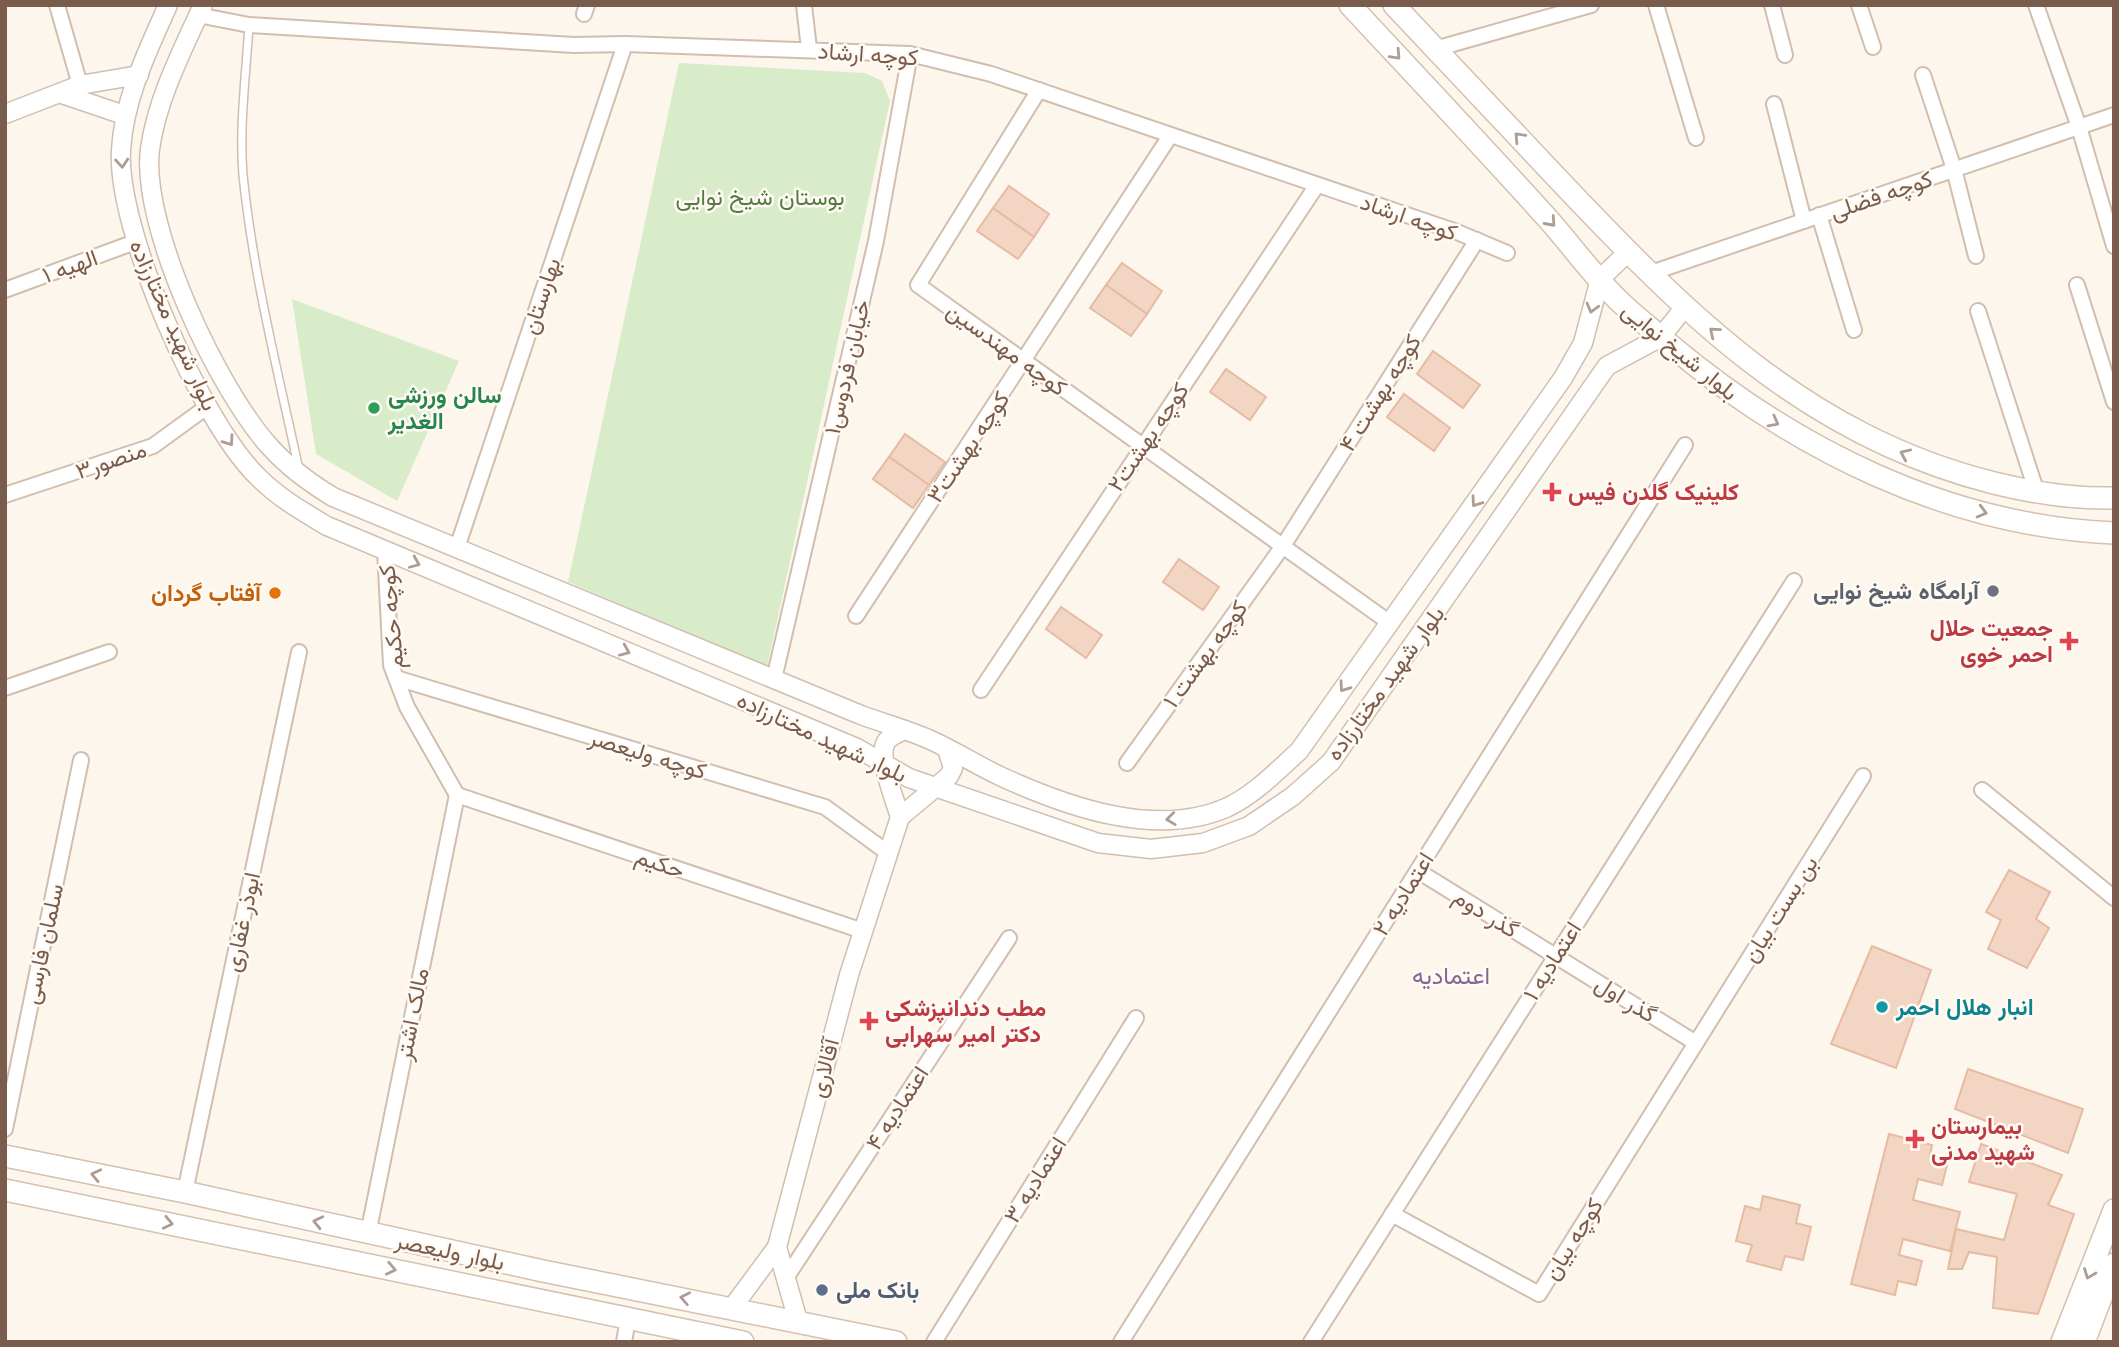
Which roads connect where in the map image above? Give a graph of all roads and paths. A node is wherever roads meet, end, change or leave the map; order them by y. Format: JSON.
{"nodes":[{"id":1,"x":57,"y":5,"type":"edge"},
{"id":2,"x":168,"y":5,"type":"edge"},
{"id":3,"x":804,"y":5,"type":"edge"},
{"id":4,"x":1350,"y":5,"type":"edge"},
{"id":5,"x":1394,"y":5,"type":"edge"},
{"id":6,"x":1591,"y":5,"type":"edge"},
{"id":7,"x":1656,"y":5,"type":"edge"},
{"id":8,"x":1772,"y":5,"type":"edge"},
{"id":9,"x":1859,"y":5,"type":"edge"},
{"id":10,"x":2036,"y":5,"type":"edge"},
{"id":11,"x":201,"y":10,"type":"edge"},
{"id":12,"x":1550,"y":11,"type":"edge"},
{"id":13,"x":249,"y":24,"type":"junction"},
{"id":14,"x":625,"y":44,"type":"junction"},
{"id":15,"x":1873,"y":47,"type":"dead end"},
{"id":16,"x":809,"y":49,"type":"junction"},
{"id":17,"x":1435,"y":49,"type":"junction"},
{"id":18,"x":910,"y":54,"type":"junction"},
{"id":19,"x":1785,"y":55,"type":"dead end"},
{"id":20,"x":139,"y":75,"type":"junction"},
{"id":21,"x":1923,"y":75,"type":"dead end"},
{"id":22,"x":80,"y":85,"type":"junction"},
{"id":23,"x":1039,"y":90,"type":"junction"},
{"id":24,"x":62,"y":94,"type":"junction"},
{"id":25,"x":1774,"y":104,"type":"dead end"},
{"id":26,"x":5,"y":114,"type":"edge"},
{"id":27,"x":2114,"y":115,"type":"edge"},
{"id":28,"x":124,"y":116,"type":"junction"},
{"id":29,"x":2079,"y":127,"type":"junction"},
{"id":30,"x":1170,"y":136,"type":"junction"},
{"id":31,"x":1696,"y":138,"type":"dead end"},
{"id":32,"x":1954,"y":169,"type":"junction"},
{"id":33,"x":1317,"y":186,"type":"junction"},
{"id":34,"x":1819,"y":215,"type":"junction"},
{"id":35,"x":1804,"y":221,"type":"junction"},
{"id":36,"x":1477,"y":240,"type":"junction"},
{"id":37,"x":135,"y":242,"type":"junction"},
{"id":38,"x":2114,"y":246,"type":"edge"},
{"id":39,"x":1507,"y":253,"type":"dead end"},
{"id":40,"x":1627,"y":253,"type":"junction"},
{"id":41,"x":1976,"y":256,"type":"dead end"},
{"id":42,"x":1648,"y":274,"type":"junction"},
{"id":43,"x":1600,"y":279,"type":"junction"},
{"id":44,"x":2077,"y":285,"type":"dead end"},
{"id":45,"x":5,"y":290,"type":"edge"},
{"id":46,"x":1684,"y":308,"type":"junction"},
{"id":47,"x":1978,"y":311,"type":"dead end"},
{"id":48,"x":1854,"y":330,"type":"dead end"},
{"id":49,"x":1661,"y":337,"type":"junction"},
{"id":50,"x":1025,"y":361,"type":"junction"},
{"id":51,"x":2114,"y":401,"type":"edge"},
{"id":52,"x":208,"y":407,"type":"junction"},
{"id":53,"x":1142,"y":445,"type":"junction"},
{"id":54,"x":1685,"y":445,"type":"dead end"},
{"id":55,"x":300,"y":478,"type":"junction"},
{"id":56,"x":2037,"y":493,"type":"junction"},
{"id":57,"x":5,"y":495,"type":"edge"},
{"id":58,"x":2114,"y":498,"type":"edge"},
{"id":59,"x":2114,"y":533,"type":"edge"},
{"id":60,"x":1283,"y":546,"type":"junction"},
{"id":61,"x":457,"y":548,"type":"junction"},
{"id":62,"x":385,"y":550,"type":"junction"},
{"id":63,"x":1794,"y":581,"type":"dead end"},
{"id":64,"x":856,"y":616,"type":"dead end"},
{"id":65,"x":1390,"y":623,"type":"junction"},
{"id":66,"x":109,"y":652,"type":"dead end"},
{"id":67,"x":299,"y":652,"type":"dead end"},
{"id":68,"x":396,"y":678,"type":"junction"},
{"id":69,"x":774,"y":679,"type":"junction"},
{"id":70,"x":5,"y":688,"type":"edge"},
{"id":71,"x":982,"y":690,"type":"dead end"},
{"id":72,"x":905,"y":730,"type":"junction"},
{"id":73,"x":947,"y":748,"type":"junction"},
{"id":74,"x":81,"y":760,"type":"dead end"},
{"id":75,"x":1127,"y":762,"type":"dead end"},
{"id":76,"x":884,"y":764,"type":"junction"},
{"id":77,"x":1863,"y":776,"type":"dead end"},
{"id":78,"x":934,"y":787,"type":"junction"},
{"id":79,"x":1982,"y":790,"type":"dead end"},
{"id":80,"x":457,"y":795,"type":"junction"},
{"id":81,"x":900,"y":817,"type":"junction"},
{"id":82,"x":888,"y":853,"type":"junction"},
{"id":83,"x":1418,"y":871,"type":"junction"},
{"id":84,"x":2114,"y":898,"type":"edge"},
{"id":85,"x":863,"y":931,"type":"junction"},
{"id":86,"x":1009,"y":938,"type":"dead end"},
{"id":87,"x":1555,"y":955,"type":"junction"},
{"id":88,"x":1136,"y":1018,"type":"dead end"},
{"id":89,"x":1696,"y":1043,"type":"junction"},
{"id":90,"x":5,"y":1129,"type":"edge"},
{"id":91,"x":5,"y":1156,"type":"edge"},
{"id":92,"x":5,"y":1190,"type":"edge"},
{"id":93,"x":185,"y":1192,"type":"junction"},
{"id":94,"x":2114,"y":1210,"type":"edge"},
{"id":95,"x":1392,"y":1214,"type":"junction"},
{"id":96,"x":368,"y":1234,"type":"junction"},
{"id":97,"x":777,"y":1247,"type":"junction"},
{"id":98,"x":2114,"y":1264,"type":"edge"},
{"id":99,"x":543,"y":1271,"type":"junction"},
{"id":100,"x":786,"y":1278,"type":"junction"},
{"id":101,"x":536,"y":1301,"type":"junction"},
{"id":102,"x":732,"y":1308,"type":"junction"},
{"id":103,"x":628,"y":1318,"type":"junction"},
{"id":104,"x":798,"y":1321,"type":"junction"},
{"id":105,"x":624,"y":1342,"type":"edge"},
{"id":106,"x":743,"y":1342,"type":"edge"},
{"id":107,"x":896,"y":1342,"type":"edge"},
{"id":108,"x":934,"y":1342,"type":"edge"},
{"id":109,"x":1121,"y":1342,"type":"edge"},
{"id":110,"x":1311,"y":1342,"type":"edge"},
{"id":111,"x":2062,"y":1342,"type":"edge"},
{"id":112,"x":2084,"y":1342,"type":"edge"}],
"edges":[{"from":1,"to":22,"type":"street"},
{"from":2,"to":20,"type":"street","name":"بلوار شهید مختارزاده"},
{"from":3,"to":16,"type":"street"},
{"from":4,"to":43,"type":"main road","name":"بلوار شیخ نوایی","one_way":true},
{"from":5,"to":17,"type":"main road","name":"بلوار شیخ نوایی"},
{"from":6,"to":12,"type":"street"},
{"from":7,"to":31,"type":"street"},
{"from":8,"to":19,"type":"street"},
{"from":9,"to":15,"type":"street"},
{"from":10,"to":29,"type":"street"},
{"from":11,"to":13,"type":"street","name":"کوچه ارشاد"},
{"from":11,"to":55,"type":"street","name":"بلوار شهید مختارزاده"},
{"from":12,"to":17,"type":"street"},
{"from":13,"to":14,"type":"street","name":"کوچه ارشاد"},
{"from":13,"to":55,"type":"lane"},
{"from":14,"to":16,"type":"street","name":"کوچه ارشاد"},
{"from":14,"to":61,"type":"street","name":"بهارستان"},
{"from":16,"to":18,"type":"street","name":"کوچه ارشاد"},
{"from":40,"to":17,"type":"main road","name":"بلوار شیخ نوایی","one_way":true},
{"from":18,"to":23,"type":"street","name":"کوچه ارشاد"},
{"from":18,"to":69,"type":"street","name":"خیابان فردوس۱"},
{"from":20,"to":22,"type":"street"},
{"from":20,"to":28,"type":"street","name":"بلوار شهید مختارزاده"},
{"from":21,"to":32,"type":"street"},
{"from":22,"to":24,"type":"street"},
{"from":23,"to":30,"type":"street","name":"کوچه ارشاد"},
{"from":23,"to":50,"type":"street","name":"کوچه مهندسین"},
{"from":24,"to":26,"type":"street"},
{"from":24,"to":28,"type":"street"},
{"from":25,"to":35,"type":"street"},
{"from":27,"to":29,"type":"street","name":"کوچه فضلی"},
{"from":28,"to":37,"type":"street","name":"بلوار شهید مختارزاده","one_way":true},
{"from":29,"to":32,"type":"street","name":"کوچه فضلی"},
{"from":29,"to":38,"type":"street"},
{"from":30,"to":33,"type":"street","name":"کوچه ارشاد"},
{"from":30,"to":50,"type":"street","name":"کوچه بهشت۳"},
{"from":32,"to":34,"type":"street","name":"کوچه فضلی"},
{"from":32,"to":41,"type":"street"},
{"from":33,"to":36,"type":"street","name":"کوچه ارشاد"},
{"from":33,"to":53,"type":"street","name":"کوچه بهشت۲"},
{"from":34,"to":35,"type":"street","name":"کوچه فضلی"},
{"from":34,"to":48,"type":"street"},
{"from":35,"to":42,"type":"street","name":"کوچه فضلی"},
{"from":36,"to":39,"type":"street","name":"کوچه ارشاد"},
{"from":36,"to":60,"type":"street","name":"کوچه بهشت ۴"},
{"from":37,"to":45,"type":"street","name":"الهیه ۱"},
{"from":37,"to":52,"type":"street","name":"بلوار شهید مختارزاده"},
{"from":40,"to":42,"type":"main road","name":"بلوار شیخ نوایی"},
{"from":40,"to":43,"type":"street"},
{"from":42,"to":46,"type":"main road","name":"بلوار شیخ نوایی"},
{"from":43,"to":49,"type":"main road","name":"بلوار شیخ نوایی"},
{"from":43,"to":65,"type":"street","name":"بلوار شهید مختارزاده","one_way":true},
{"from":44,"to":51,"type":"street"},
{"from":46,"to":49,"type":"street","name":"بلوار شهید مختارزاده"},
{"from":56,"to":46,"type":"main road","name":"بلوار شیخ نوایی","one_way":true},
{"from":47,"to":56,"type":"street"},
{"from":49,"to":59,"type":"main road","name":"بلوار شیخ نوایی","one_way":true},
{"from":49,"to":78,"type":"street","name":"بلوار شهید مختارزاده"},
{"from":50,"to":53,"type":"street","name":"کوچه مهندسین"},
{"from":50,"to":64,"type":"street","name":"کوچه بهشت۳"},
{"from":52,"to":57,"type":"street","name":"منصور۳"},
{"from":52,"to":62,"type":"street","name":"بلوار شهید مختارزاده","one_way":true},
{"from":53,"to":60,"type":"street","name":"کوچه مهندسین"},
{"from":53,"to":71,"type":"street","name":"کوچه بهشت۲"},
{"from":54,"to":83,"type":"street","name":"اعتمادیه ۲"},
{"from":55,"to":61,"type":"street","name":"بلوار شهید مختارزاده"},
{"from":56,"to":58,"type":"main road","name":"بلوار شیخ نوایی"},
{"from":60,"to":65,"type":"street","name":"کوچه مهندسین"},
{"from":60,"to":75,"type":"street","name":"کوچه بهشت ۱"},
{"from":61,"to":69,"type":"street","name":"بلوار شهید مختارزاده"},
{"from":62,"to":68,"type":"street","name":"کوچه حکیم"},
{"from":62,"to":76,"type":"street","name":"بلوار شهید مختارزاده","one_way":true},
{"from":63,"to":87,"type":"street","name":"اعتمادیه ۱"},
{"from":65,"to":73,"type":"street","name":"بلوار شهید مختارزاده","one_way":true},
{"from":66,"to":70,"type":"street"},
{"from":67,"to":93,"type":"street","name":"ابوذر غفاری"},
{"from":68,"to":80,"type":"street","name":"کوچه حکیم"},
{"from":68,"to":82,"type":"street","name":"کوچه ولیعصر"},
{"from":69,"to":72,"type":"street","name":"بلوار شهید مختارزاده"},
{"from":72,"to":73,"type":"street","name":"بلوار شهید مختارزاده"},
{"from":72,"to":76,"type":"street"},
{"from":73,"to":78,"type":"street"},
{"from":74,"to":90,"type":"street","name":"سلمان فارسی"},
{"from":76,"to":78,"type":"street","name":"بلوار شهید مختارزاده"},
{"from":76,"to":81,"type":"street"},
{"from":77,"to":89,"type":"street","name":"بن بست بیان"},
{"from":78,"to":81,"type":"street"},
{"from":79,"to":84,"type":"street"},
{"from":80,"to":85,"type":"street","name":"حکیم"},
{"from":80,"to":96,"type":"street","name":"مالک اشتر"},
{"from":81,"to":82,"type":"street","name":"آقالاری"},
{"from":82,"to":85,"type":"street","name":"آقالاری"},
{"from":83,"to":87,"type":"street","name":"گذر دوم"},
{"from":83,"to":109,"type":"street","name":"اعتمادیه ۲"},
{"from":85,"to":97,"type":"street","name":"آقالاری"},
{"from":86,"to":100,"type":"street","name":"اعتمادیه ۴"},
{"from":87,"to":89,"type":"street","name":"گذر اول"},
{"from":87,"to":95,"type":"street","name":"اعتمادیه ۱"},
{"from":88,"to":108,"type":"street","name":"اعتمادیه ۳"},
{"from":89,"to":95,"type":"street","name":"کوچه بیان"},
{"from":93,"to":91,"type":"main road","name":"بلوار ولیعصر","one_way":true},
{"from":92,"to":101,"type":"main road","name":"بلوار ولیعصر","one_way":true},
{"from":96,"to":93,"type":"main road","name":"بلوار ولیعصر","one_way":true},
{"from":94,"to":111,"type":"main road","one_way":true},
{"from":95,"to":110,"type":"street","name":"اعتمادیه ۱"},
{"from":96,"to":99,"type":"main road","name":"بلوار ولیعصر"},
{"from":97,"to":100,"type":"street"},
{"from":97,"to":102,"type":"street"},
{"from":98,"to":112,"type":"main road"},
{"from":99,"to":101,"type":"main road"},
{"from":102,"to":99,"type":"main road","name":"بلوار ولیعصر","one_way":true},
{"from":100,"to":104,"type":"street"},
{"from":101,"to":103,"type":"main road","name":"بلوار ولیعصر"},
{"from":102,"to":104,"type":"main road","name":"بلوار ولیعصر"},
{"from":103,"to":105,"type":"street"},
{"from":103,"to":106,"type":"main road","name":"بلوار ولیعصر"},
{"from":104,"to":107,"type":"main road","name":"بلوار ولیعصر"}]}
